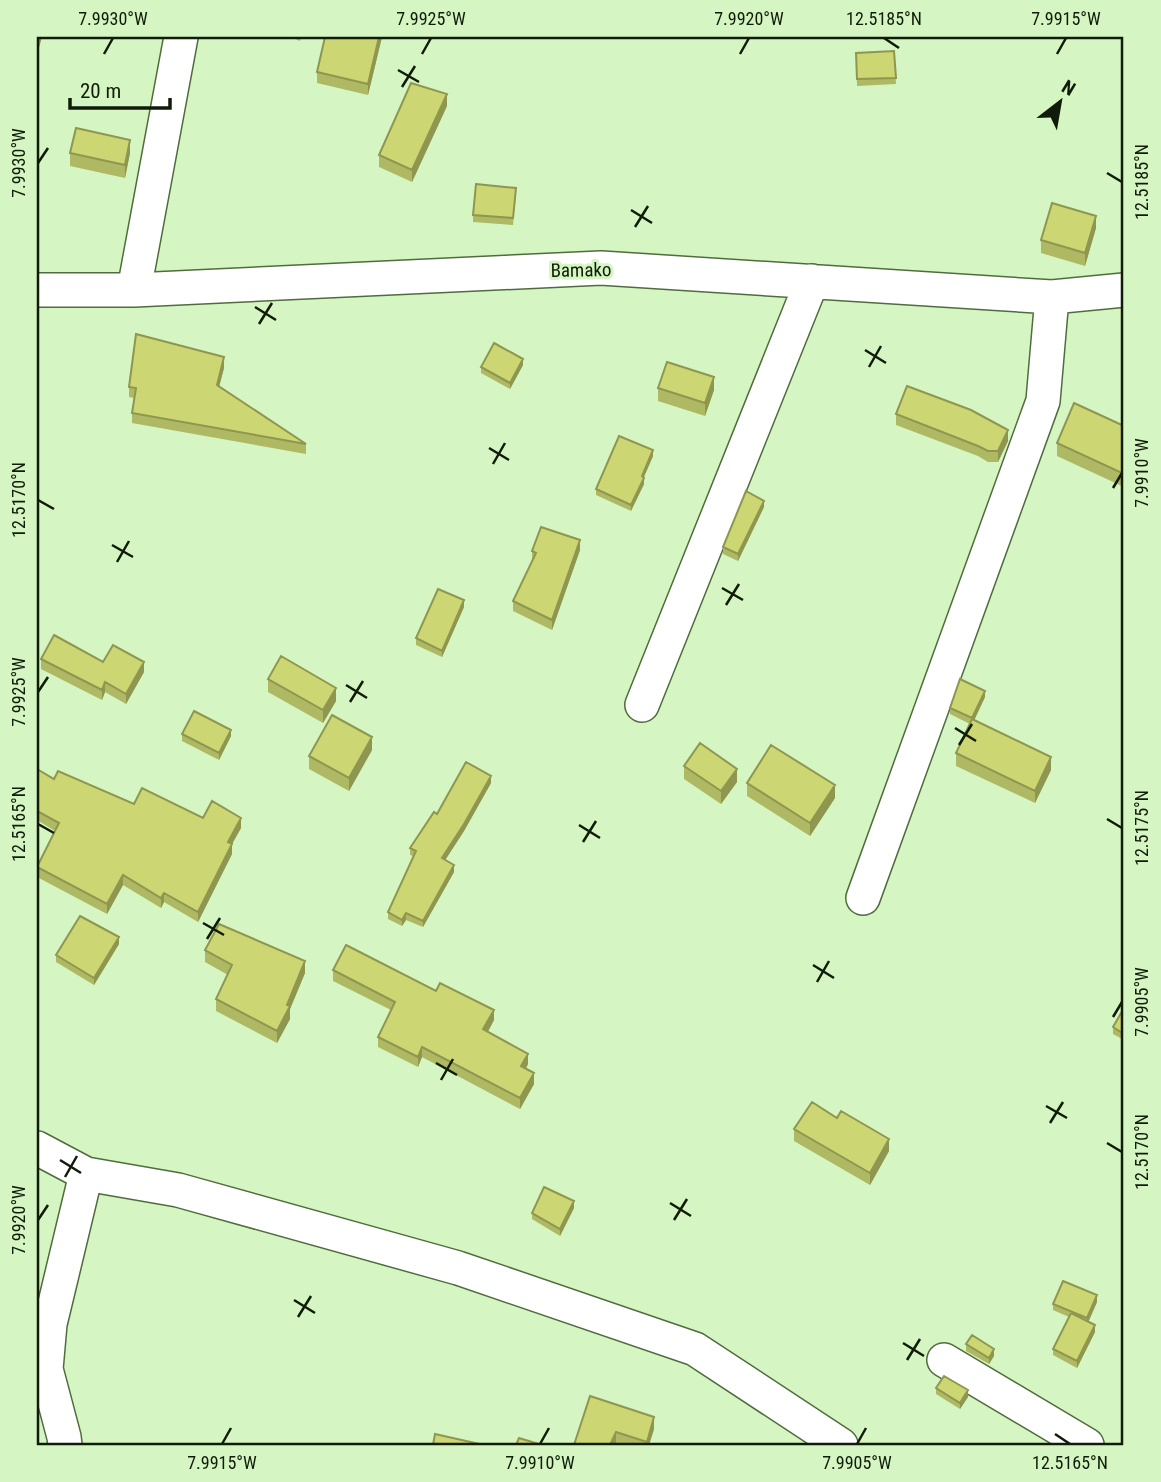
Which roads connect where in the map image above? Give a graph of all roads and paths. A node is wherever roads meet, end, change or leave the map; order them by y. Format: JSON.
{"nodes":[{"id":1,"x":181,"y":37,"type":"edge"},
{"id":2,"x":812,"y":281,"type":"junction"},
{"id":3,"x":37,"y":290,"type":"edge"},
{"id":4,"x":134,"y":290,"type":"junction"},
{"id":5,"x":1124,"y":290,"type":"edge"},
{"id":6,"x":1052,"y":297,"type":"junction"},
{"id":7,"x":642,"y":705,"type":"dead end"},
{"id":8,"x":863,"y":898,"type":"dead end"},
{"id":9,"x":37,"y":1148,"type":"edge"},
{"id":10,"x":86,"y":1174,"type":"junction"},
{"id":11,"x":944,"y":1360,"type":"dead end"},
{"id":12,"x":65,"y":1445,"type":"edge"},
{"id":13,"x":841,"y":1445,"type":"edge"},
{"id":14,"x":1087,"y":1445,"type":"edge"}],
"edges":[{"from":1,"to":4,"type":"street"},
{"from":2,"to":4,"type":"street","name":"Bamako"},
{"from":2,"to":6,"type":"street","name":"Bamako"},
{"from":2,"to":7,"type":"street"},
{"from":3,"to":4,"type":"street","name":"Bamako"},
{"from":5,"to":6,"type":"street","name":"Bamako"},
{"from":6,"to":8,"type":"street"},
{"from":9,"to":10,"type":"street"},
{"from":10,"to":12,"type":"street"},
{"from":10,"to":13,"type":"street"},
{"from":11,"to":14,"type":"street"}]}
